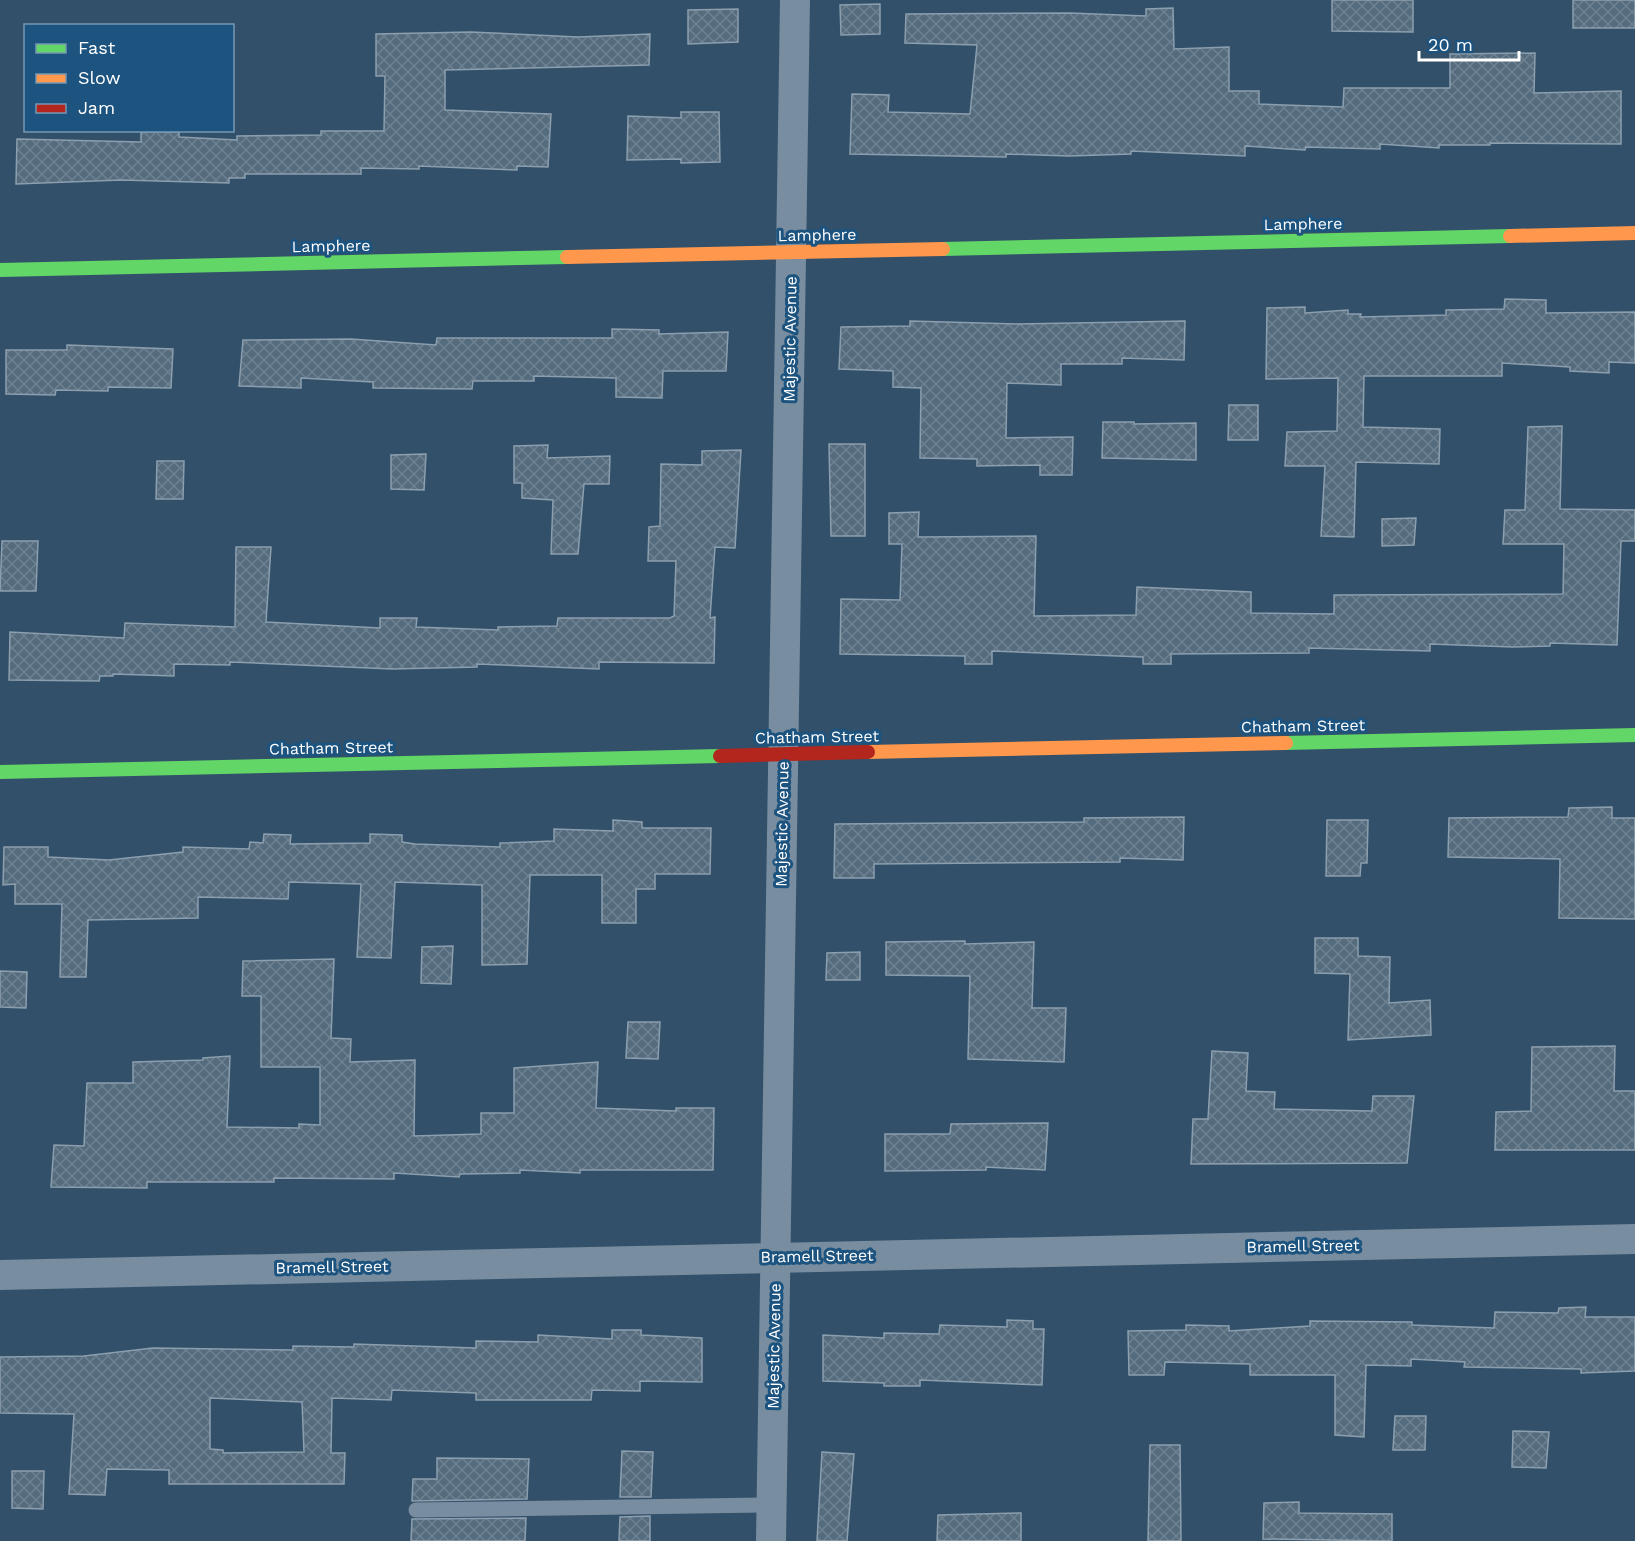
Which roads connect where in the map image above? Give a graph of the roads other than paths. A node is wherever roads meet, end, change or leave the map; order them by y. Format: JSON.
{"nodes":[{"id":1,"x":795,"y":0,"type":"edge"},
{"id":2,"x":1635,"y":233,"type":"edge"},
{"id":3,"x":791,"y":252,"type":"junction"},
{"id":4,"x":0,"y":270,"type":"edge"},
{"id":5,"x":1635,"y":735,"type":"edge"},
{"id":6,"x":783,"y":754,"type":"junction"},
{"id":7,"x":0,"y":772,"type":"edge"},
{"id":8,"x":1635,"y":1239,"type":"edge"},
{"id":9,"x":775,"y":1257,"type":"junction"},
{"id":10,"x":0,"y":1275,"type":"edge"},
{"id":11,"x":772,"y":1506,"type":"junction"},
{"id":12,"x":416,"y":1510,"type":"dead end"},
{"id":13,"x":771,"y":1541,"type":"edge"}],
"edges":[{"from":1,"to":3,"type":"street","name":"Majestic Avenue"},
{"from":2,"to":3,"type":"street","name":"Lamphere"},
{"from":3,"to":4,"type":"street","name":"Lamphere"},
{"from":3,"to":6,"type":"street","name":"Majestic Avenue"},
{"from":5,"to":6,"type":"street","name":"Chatham Street"},
{"from":6,"to":7,"type":"street","name":"Chatham Street"},
{"from":6,"to":9,"type":"street","name":"Majestic Avenue"},
{"from":8,"to":9,"type":"street","name":"Bramell Street"},
{"from":9,"to":10,"type":"street","name":"Bramell Street"},
{"from":9,"to":11,"type":"street","name":"Majestic Avenue"},
{"from":11,"to":12,"type":"lane"},
{"from":11,"to":13,"type":"street","name":"Majestic Avenue"}]}
